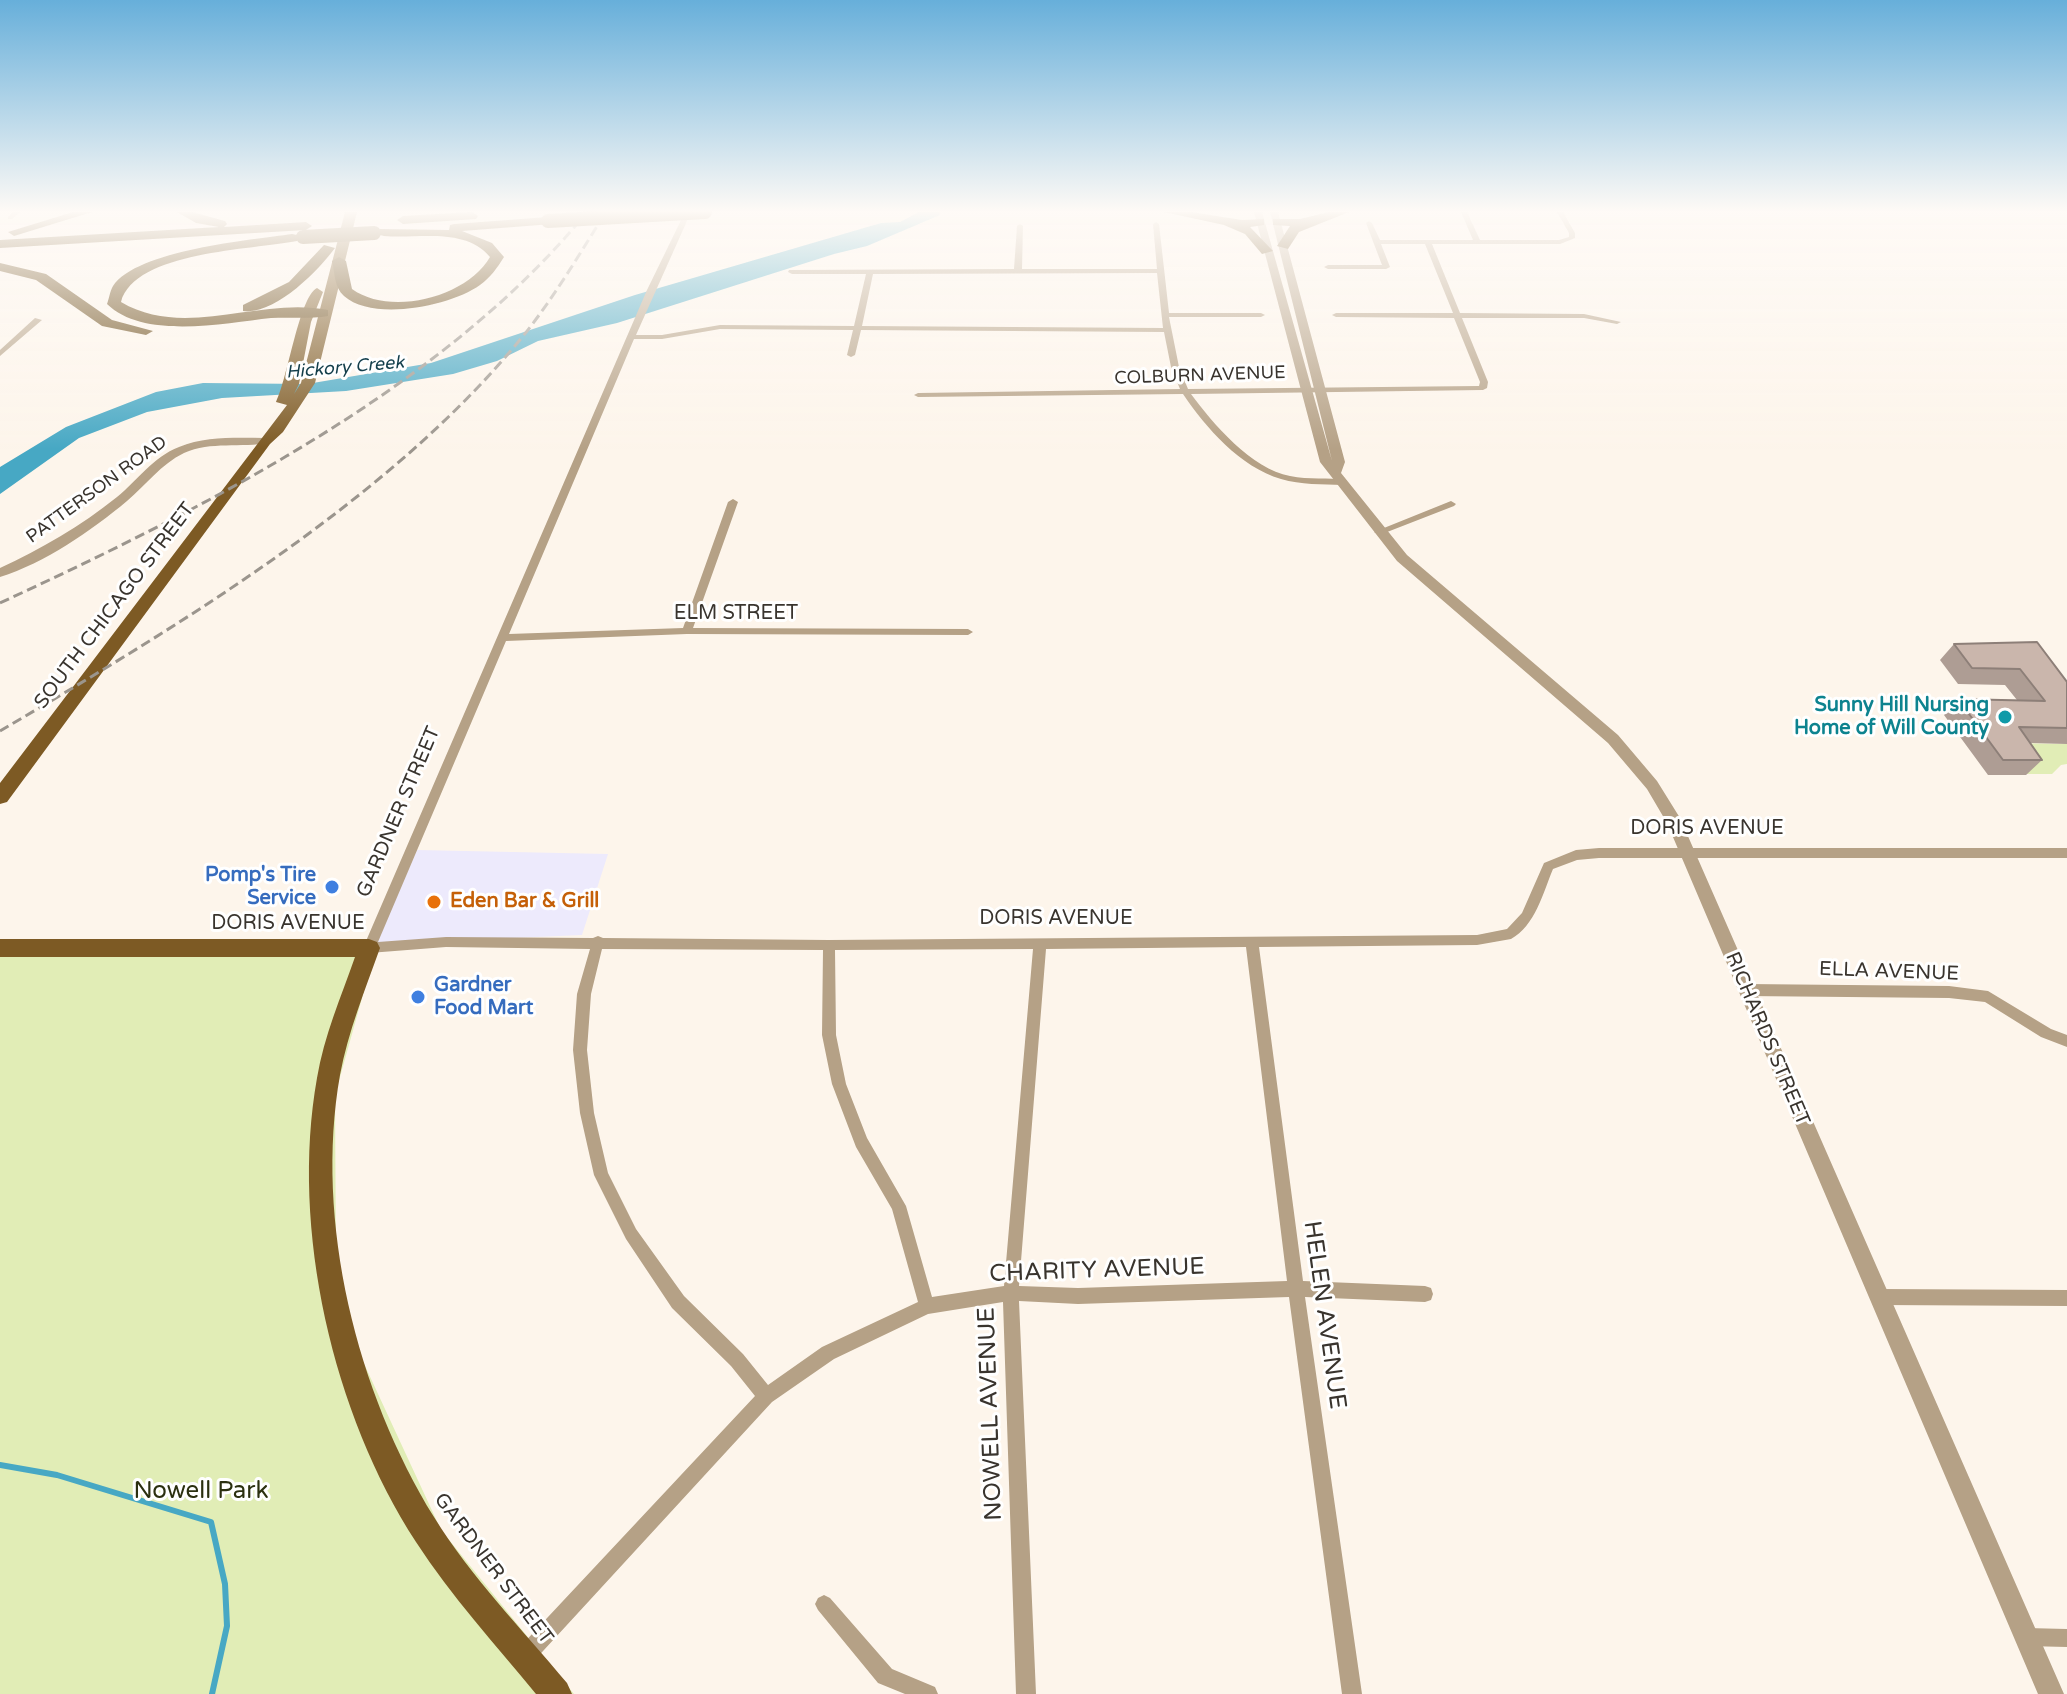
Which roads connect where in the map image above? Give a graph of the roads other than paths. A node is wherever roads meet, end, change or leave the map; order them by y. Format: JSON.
{"nodes":[{"id":1,"x":60,"y":291,"type":"edge"},
{"id":2,"x":116,"y":291,"type":"edge"},
{"id":3,"x":286,"y":291,"type":"edge"},
{"id":4,"x":319,"y":291,"type":"edge"},
{"id":5,"x":325,"y":291,"type":"edge"},
{"id":6,"x":347,"y":291,"type":"edge"},
{"id":7,"x":460,"y":291,"type":"edge"},
{"id":8,"x":651,"y":291,"type":"edge"},
{"id":9,"x":866,"y":291,"type":"edge"},
{"id":10,"x":1164,"y":291,"type":"edge"},
{"id":11,"x":1278,"y":291,"type":"edge"},
{"id":12,"x":1295,"y":291,"type":"edge"},
{"id":13,"x":1447,"y":291,"type":"edge"},
{"id":14,"x":313,"y":315,"type":"junction"},
{"id":15,"x":1167,"y":315,"type":"junction"},
{"id":16,"x":1261,"y":315,"type":"dead end"},
{"id":17,"x":1336,"y":315,"type":"dead end"},
{"id":18,"x":1457,"y":316,"type":"junction"},
{"id":19,"x":38,"y":320,"type":"dead end"},
{"id":20,"x":188,"y":320,"type":"junction"},
{"id":21,"x":1617,"y":322,"type":"dead end"},
{"id":22,"x":857,"y":330,"type":"junction"},
{"id":23,"x":1168,"y":330,"type":"junction"},
{"id":24,"x":631,"y":337,"type":"junction"},
{"id":25,"x":0,"y":354,"type":"edge"},
{"id":26,"x":851,"y":355,"type":"dead end"},
{"id":27,"x":305,"y":365,"type":"junction"},
{"id":28,"x":1306,"y":389,"type":"junction"},
{"id":29,"x":1321,"y":389,"type":"junction"},
{"id":30,"x":1187,"y":393,"type":"junction"},
{"id":31,"x":918,"y":395,"type":"dead end"},
{"id":32,"x":265,"y":441,"type":"junction"},
{"id":33,"x":1339,"y":477,"type":"junction"},
{"id":34,"x":733,"y":502,"type":"dead end"},
{"id":35,"x":1451,"y":504,"type":"dead end"},
{"id":36,"x":1379,"y":532,"type":"junction"},
{"id":37,"x":0,"y":573,"type":"edge"},
{"id":38,"x":687,"y":631,"type":"junction"},
{"id":39,"x":968,"y":632,"type":"dead end"},
{"id":40,"x":503,"y":638,"type":"junction"},
{"id":41,"x":0,"y":797,"type":"edge"},
{"id":42,"x":1686,"y":852,"type":"junction"},
{"id":43,"x":2067,"y":853,"type":"edge"},
{"id":44,"x":598,"y":941,"type":"junction"},
{"id":45,"x":1040,"y":942,"type":"junction"},
{"id":46,"x":1252,"y":942,"type":"junction"},
{"id":47,"x":829,"y":945,"type":"junction"},
{"id":48,"x":0,"y":948,"type":"edge"},
{"id":49,"x":369,"y":948,"type":"junction"},
{"id":50,"x":1746,"y":990,"type":"junction"},
{"id":51,"x":2067,"y":1041,"type":"edge"},
{"id":52,"x":1296,"y":1289,"type":"junction"},
{"id":53,"x":1011,"y":1293,"type":"junction"},
{"id":54,"x":1425,"y":1294,"type":"dead end"},
{"id":55,"x":1879,"y":1297,"type":"junction"},
{"id":56,"x":2067,"y":1298,"type":"edge"},
{"id":57,"x":927,"y":1306,"type":"junction"},
{"id":58,"x":766,"y":1396,"type":"junction"},
{"id":59,"x":824,"y":1604,"type":"dead end"},
{"id":60,"x":2026,"y":1637,"type":"junction"},
{"id":61,"x":2067,"y":1638,"type":"edge"},
{"id":62,"x":525,"y":1656,"type":"junction"},
{"id":63,"x":556,"y":1694,"type":"edge"},
{"id":64,"x":928,"y":1694,"type":"edge"},
{"id":65,"x":1026,"y":1694,"type":"edge"},
{"id":66,"x":1352,"y":1694,"type":"edge"},
{"id":67,"x":2051,"y":1694,"type":"edge"}],
"edges":[{"from":1,"to":14,"type":"highway"},
{"from":2,"to":20,"type":"highway"},
{"from":3,"to":20,"type":"highway"},
{"from":4,"to":14,"type":"main road","name":"SOUTH CHICAGO STREET"},
{"from":5,"to":14,"type":"main road","name":"SOUTH CHICAGO STREET"},
{"from":6,"to":7,"type":"highway"},
{"from":8,"to":24,"type":"street","name":"GARDNER STREET"},
{"from":9,"to":22,"type":"street"},
{"from":10,"to":15,"type":"street"},
{"from":11,"to":28,"type":"street","name":"RICHARDS STREET"},
{"from":12,"to":29,"type":"street","name":"RICHARDS STREET"},
{"from":13,"to":18,"type":"street"},
{"from":14,"to":20,"type":"highway"},
{"from":14,"to":27,"type":"main road","name":"SOUTH CHICAGO STREET"},
{"from":14,"to":27,"type":"main road","name":"SOUTH CHICAGO STREET"},
{"from":15,"to":16,"type":"street"},
{"from":15,"to":23,"type":"street"},
{"from":17,"to":18,"type":"street"},
{"from":18,"to":21,"type":"street"},
{"from":18,"to":29,"type":"street","name":"COLBURN AVENUE"},
{"from":19,"to":25,"type":"street"},
{"from":22,"to":23,"type":"street"},
{"from":22,"to":24,"type":"street"},
{"from":22,"to":26,"type":"street"},
{"from":23,"to":30,"type":"street"},
{"from":24,"to":40,"type":"street","name":"GARDNER STREET"},
{"from":27,"to":32,"type":"main road","name":"SOUTH CHICAGO STREET"},
{"from":28,"to":29,"type":"street","name":"COLBURN AVENUE"},
{"from":28,"to":30,"type":"street","name":"COLBURN AVENUE"},
{"from":28,"to":33,"type":"street","name":"RICHARDS STREET"},
{"from":29,"to":33,"type":"street","name":"RICHARDS STREET"},
{"from":30,"to":31,"type":"street","name":"COLBURN AVENUE"},
{"from":30,"to":33,"type":"street"},
{"from":32,"to":37,"type":"street","name":"PATTERSON ROAD"},
{"from":32,"to":41,"type":"main road","name":"SOUTH CHICAGO STREET"},
{"from":33,"to":36,"type":"street","name":"RICHARDS STREET"},
{"from":34,"to":38,"type":"street"},
{"from":35,"to":36,"type":"street"},
{"from":36,"to":42,"type":"street","name":"RICHARDS STREET"},
{"from":38,"to":39,"type":"street","name":"ELM STREET"},
{"from":38,"to":40,"type":"street","name":"ELM STREET"},
{"from":40,"to":49,"type":"street","name":"GARDNER STREET"},
{"from":42,"to":43,"type":"street","name":"DORIS AVENUE"},
{"from":42,"to":46,"type":"street","name":"DORIS AVENUE"},
{"from":42,"to":50,"type":"street","name":"RICHARDS STREET"},
{"from":44,"to":47,"type":"street","name":"DORIS AVENUE"},
{"from":44,"to":49,"type":"street","name":"DORIS AVENUE"},
{"from":44,"to":58,"type":"street"},
{"from":45,"to":46,"type":"street","name":"DORIS AVENUE"},
{"from":45,"to":47,"type":"street","name":"DORIS AVENUE"},
{"from":45,"to":53,"type":"street","name":"NOWELL AVENUE"},
{"from":46,"to":52,"type":"street","name":"HELEN AVENUE"},
{"from":47,"to":57,"type":"street"},
{"from":48,"to":49,"type":"main road","name":"DORIS AVENUE"},
{"from":49,"to":62,"type":"main road","name":"GARDNER STREET"},
{"from":50,"to":51,"type":"street","name":"ELLA AVENUE"},
{"from":50,"to":55,"type":"street","name":"RICHARDS STREET"},
{"from":52,"to":53,"type":"street","name":"CHARITY AVENUE"},
{"from":52,"to":54,"type":"street","name":"CHARITY AVENUE"},
{"from":52,"to":66,"type":"street","name":"HELEN AVENUE"},
{"from":53,"to":57,"type":"street","name":"CHARITY AVENUE"},
{"from":53,"to":65,"type":"street","name":"NOWELL AVENUE"},
{"from":55,"to":56,"type":"street"},
{"from":55,"to":60,"type":"street","name":"RICHARDS STREET"},
{"from":57,"to":58,"type":"street","name":"CHARITY AVENUE"},
{"from":58,"to":62,"type":"street","name":"CHARITY AVENUE"},
{"from":59,"to":64,"type":"street"},
{"from":60,"to":61,"type":"street"},
{"from":60,"to":67,"type":"street","name":"RICHARDS STREET"},
{"from":62,"to":63,"type":"main road","name":"GARDNER STREET"}]}
